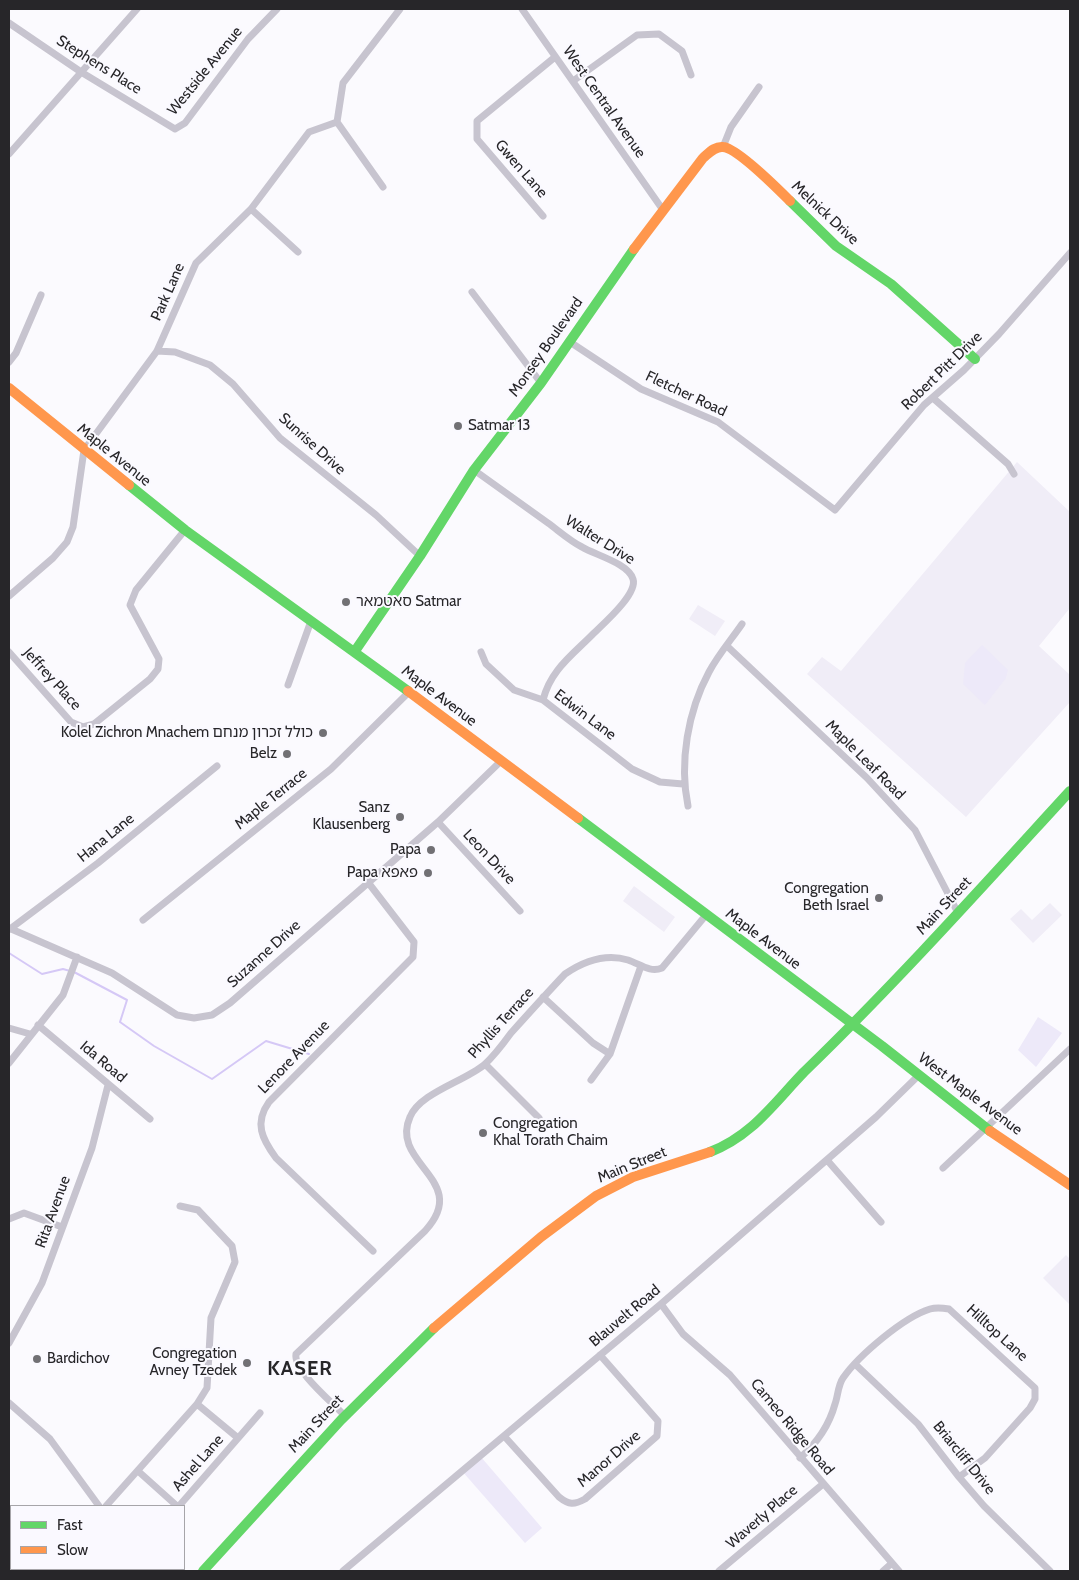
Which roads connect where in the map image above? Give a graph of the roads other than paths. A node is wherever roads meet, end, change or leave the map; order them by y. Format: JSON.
{"nodes":[{"id":1,"x":137,"y":9,"type":"edge"},
{"id":2,"x":277,"y":9,"type":"edge"},
{"id":3,"x":400,"y":9,"type":"edge"},
{"id":4,"x":522,"y":9,"type":"edge"},
{"id":5,"x":9,"y":23,"type":"edge"},
{"id":6,"x":555,"y":57,"type":"junction"},
{"id":7,"x":81,"y":72,"type":"junction"},
{"id":8,"x":691,"y":75,"type":"dead end"},
{"id":9,"x":572,"y":81,"type":"junction"},
{"id":10,"x":759,"y":87,"type":"dead end"},
{"id":11,"x":337,"y":122,"type":"junction"},
{"id":12,"x":176,"y":129,"type":"joint"},
{"id":13,"x":723,"y":147,"type":"junction"},
{"id":14,"x":9,"y":154,"type":"edge"},
{"id":15,"x":383,"y":187,"type":"dead end"},
{"id":16,"x":251,"y":209,"type":"junction"},
{"id":17,"x":663,"y":210,"type":"junction"},
{"id":18,"x":543,"y":216,"type":"dead end"},
{"id":19,"x":298,"y":252,"type":"dead end"},
{"id":20,"x":1070,"y":253,"type":"edge"},
{"id":21,"x":472,"y":292,"type":"dead end"},
{"id":22,"x":41,"y":295,"type":"dead end"},
{"id":23,"x":570,"y":342,"type":"junction"},
{"id":24,"x":157,"y":350,"type":"junction"},
{"id":25,"x":975,"y":359,"type":"junction"},
{"id":26,"x":9,"y":362,"type":"edge"},
{"id":27,"x":541,"y":383,"type":"junction"},
{"id":28,"x":9,"y":388,"type":"edge"},
{"id":29,"x":933,"y":398,"type":"junction"},
{"id":30,"x":84,"y":450,"type":"junction"},
{"id":31,"x":474,"y":470,"type":"junction"},
{"id":32,"x":1014,"y":474,"type":"dead end"},
{"id":33,"x":835,"y":510,"type":"joint"},
{"id":34,"x":185,"y":530,"type":"junction"},
{"id":35,"x":420,"y":556,"type":"junction"},
{"id":36,"x":9,"y":596,"type":"edge"},
{"id":37,"x":312,"y":622,"type":"junction"},
{"id":38,"x":742,"y":624,"type":"dead end"},
{"id":39,"x":727,"y":646,"type":"junction"},
{"id":40,"x":355,"y":651,"type":"junction"},
{"id":41,"x":9,"y":652,"type":"edge"},
{"id":42,"x":481,"y":652,"type":"dead end"},
{"id":43,"x":288,"y":685,"type":"dead end"},
{"id":44,"x":409,"y":692,"type":"junction"},
{"id":45,"x":543,"y":700,"type":"junction"},
{"id":46,"x":501,"y":761,"type":"junction"},
{"id":47,"x":217,"y":766,"type":"dead end"},
{"id":48,"x":684,"y":784,"type":"junction"},
{"id":49,"x":1070,"y":791,"type":"edge"},
{"id":50,"x":688,"y":806,"type":"dead end"},
{"id":51,"x":438,"y":822,"type":"junction"},
{"id":52,"x":367,"y":881,"type":"junction"},
{"id":53,"x":520,"y":911,"type":"dead end"},
{"id":54,"x":958,"y":913,"type":"junction"},
{"id":55,"x":706,"y":915,"type":"junction"},
{"id":56,"x":144,"y":920,"type":"dead end"},
{"id":57,"x":9,"y":929,"type":"edge"},
{"id":58,"x":77,"y":957,"type":"junction"},
{"id":59,"x":641,"y":966,"type":"junction"},
{"id":60,"x":543,"y":997,"type":"junction"},
{"id":61,"x":38,"y":1025,"type":"junction"},
{"id":62,"x":852,"y":1025,"type":"junction"},
{"id":63,"x":9,"y":1028,"type":"edge"},
{"id":64,"x":30,"y":1034,"type":"junction"},
{"id":65,"x":1070,"y":1049,"type":"edge"},
{"id":66,"x":610,"y":1054,"type":"junction"},
{"id":67,"x":9,"y":1063,"type":"edge"},
{"id":68,"x":485,"y":1064,"type":"junction"},
{"id":69,"x":919,"y":1075,"type":"junction"},
{"id":70,"x":591,"y":1080,"type":"dead end"},
{"id":71,"x":108,"y":1085,"type":"junction"},
{"id":72,"x":539,"y":1118,"type":"dead end"},
{"id":73,"x":150,"y":1119,"type":"dead end"},
{"id":74,"x":984,"y":1127,"type":"junction"},
{"id":75,"x":828,"y":1160,"type":"junction"},
{"id":76,"x":943,"y":1168,"type":"dead end"},
{"id":77,"x":1070,"y":1185,"type":"edge"},
{"id":78,"x":180,"y":1206,"type":"dead end"},
{"id":79,"x":9,"y":1219,"type":"edge"},
{"id":80,"x":881,"y":1222,"type":"dead end"},
{"id":81,"x":62,"y":1227,"type":"junction"},
{"id":82,"x":373,"y":1251,"type":"dead end"},
{"id":83,"x":661,"y":1304,"type":"junction"},
{"id":84,"x":9,"y":1343,"type":"edge"},
{"id":85,"x":600,"y":1355,"type":"junction"},
{"id":86,"x":855,"y":1364,"type":"junction"},
{"id":87,"x":9,"y":1403,"type":"edge"},
{"id":88,"x":197,"y":1404,"type":"junction"},
{"id":89,"x":260,"y":1413,"type":"dead end"},
{"id":90,"x":344,"y":1415,"type":"junction"},
{"id":91,"x":505,"y":1437,"type":"junction"},
{"id":92,"x":238,"y":1438,"type":"junction"},
{"id":93,"x":800,"y":1458,"type":"junction"},
{"id":94,"x":138,"y":1471,"type":"junction"},
{"id":95,"x":959,"y":1478,"type":"junction"},
{"id":96,"x":822,"y":1484,"type":"junction"},
{"id":97,"x":98,"y":1505,"type":"edge"},
{"id":98,"x":107,"y":1505,"type":"edge"},
{"id":99,"x":177,"y":1505,"type":"edge"},
{"id":100,"x":179,"y":1505,"type":"edge"},
{"id":101,"x":892,"y":1563,"type":"junction"},
{"id":102,"x":203,"y":1571,"type":"edge"},
{"id":103,"x":343,"y":1571,"type":"edge"},
{"id":104,"x":719,"y":1571,"type":"edge"},
{"id":105,"x":883,"y":1571,"type":"edge"},
{"id":106,"x":899,"y":1571,"type":"edge"},
{"id":107,"x":1050,"y":1571,"type":"edge"}],
"edges":[{"from":1,"to":7,"type":"street"},
{"from":2,"to":12,"type":"street","name":"Westside Avenue"},
{"from":3,"to":11,"type":"street"},
{"from":4,"to":6,"type":"street","name":"West Central Avenue"},
{"from":5,"to":7,"type":"street","name":"Stephens Place"},
{"from":6,"to":9,"type":"street","name":"West Central Avenue"},
{"from":6,"to":18,"type":"street","name":"Gwen Lane"},
{"from":7,"to":12,"type":"street","name":"Stephens Place"},
{"from":7,"to":14,"type":"street"},
{"from":8,"to":9,"type":"street"},
{"from":9,"to":17,"type":"street","name":"West Central Avenue"},
{"from":10,"to":13,"type":"street"},
{"from":11,"to":15,"type":"street"},
{"from":11,"to":16,"type":"street","name":"Park Lane"},
{"from":13,"to":17,"type":"street"},
{"from":13,"to":25,"type":"street","name":"Melnick Drive"},
{"from":16,"to":19,"type":"street"},
{"from":16,"to":24,"type":"street","name":"Park Lane"},
{"from":17,"to":23,"type":"street","name":"Monsey Boulevard"},
{"from":20,"to":25,"type":"street","name":"Robert Pitt Drive"},
{"from":21,"to":27,"type":"street"},
{"from":22,"to":26,"type":"street"},
{"from":23,"to":27,"type":"street","name":"Monsey Boulevard"},
{"from":23,"to":33,"type":"street","name":"Fletcher Road"},
{"from":24,"to":30,"type":"street","name":"Park Lane"},
{"from":24,"to":35,"type":"street","name":"Sunrise Drive"},
{"from":25,"to":29,"type":"street","name":"Robert Pitt Drive"},
{"from":27,"to":31,"type":"street","name":"Monsey Boulevard"},
{"from":28,"to":30,"type":"street","name":"Maple Avenue"},
{"from":29,"to":32,"type":"street"},
{"from":29,"to":33,"type":"street","name":"Robert Pitt Drive"},
{"from":30,"to":34,"type":"street","name":"Maple Avenue"},
{"from":30,"to":36,"type":"street"},
{"from":31,"to":35,"type":"street","name":"Monsey Boulevard"},
{"from":31,"to":45,"type":"street","name":"Walter Drive"},
{"from":34,"to":37,"type":"street","name":"Maple Avenue"},
{"from":34,"to":41,"type":"street","name":"Jeffrey Place"},
{"from":35,"to":40,"type":"street","name":"Monsey Boulevard"},
{"from":37,"to":40,"type":"street","name":"Maple Avenue"},
{"from":37,"to":43,"type":"street"},
{"from":38,"to":39,"type":"street"},
{"from":39,"to":48,"type":"street"},
{"from":39,"to":54,"type":"street","name":"Maple Leaf Road"},
{"from":40,"to":44,"type":"street","name":"Maple Avenue"},
{"from":42,"to":45,"type":"street","name":"Edwin Lane"},
{"from":44,"to":46,"type":"street","name":"Maple Avenue"},
{"from":44,"to":56,"type":"street","name":"Maple Terrace"},
{"from":45,"to":48,"type":"street","name":"Edwin Lane"},
{"from":46,"to":51,"type":"street","name":"Suzanne Drive"},
{"from":46,"to":55,"type":"street","name":"Maple Avenue"},
{"from":47,"to":57,"type":"street","name":"Hana Lane"},
{"from":48,"to":50,"type":"street"},
{"from":49,"to":54,"type":"street","name":"Main Street"},
{"from":51,"to":52,"type":"street","name":"Suzanne Drive"},
{"from":51,"to":53,"type":"street","name":"Leon Drive"},
{"from":52,"to":58,"type":"street","name":"Suzanne Drive"},
{"from":52,"to":82,"type":"street","name":"Lenore Avenue"},
{"from":54,"to":62,"type":"street","name":"Main Street"},
{"from":55,"to":59,"type":"street","name":"Phyllis Terrace"},
{"from":55,"to":62,"type":"street","name":"Maple Avenue"},
{"from":57,"to":58,"type":"street","name":"Suzanne Drive"},
{"from":58,"to":61,"type":"street"},
{"from":59,"to":60,"type":"street","name":"Phyllis Terrace"},
{"from":59,"to":66,"type":"street"},
{"from":60,"to":66,"type":"street"},
{"from":60,"to":68,"type":"street","name":"Phyllis Terrace"},
{"from":61,"to":64,"type":"street"},
{"from":61,"to":71,"type":"street","name":"Ida Road"},
{"from":62,"to":69,"type":"street","name":"West Maple Avenue"},
{"from":62,"to":90,"type":"street","name":"Main Street"},
{"from":63,"to":64,"type":"street"},
{"from":64,"to":67,"type":"street"},
{"from":65,"to":74,"type":"street"},
{"from":66,"to":70,"type":"street"},
{"from":68,"to":72,"type":"street"},
{"from":68,"to":90,"type":"street","name":"Phyllis Terrace"},
{"from":69,"to":74,"type":"street","name":"West Maple Avenue"},
{"from":69,"to":75,"type":"street","name":"Blauvelt Road"},
{"from":71,"to":73,"type":"street","name":"Ida Road"},
{"from":71,"to":81,"type":"street","name":"Rita Avenue"},
{"from":74,"to":76,"type":"street"},
{"from":74,"to":77,"type":"street","name":"West Maple Avenue"},
{"from":75,"to":80,"type":"street"},
{"from":75,"to":83,"type":"street","name":"Blauvelt Road"},
{"from":78,"to":88,"type":"street"},
{"from":79,"to":81,"type":"street"},
{"from":81,"to":84,"type":"street","name":"Rita Avenue"},
{"from":83,"to":85,"type":"street","name":"Blauvelt Road"},
{"from":83,"to":93,"type":"street","name":"Cameo Ridge Road"},
{"from":85,"to":91,"type":"street","name":"Blauvelt Road"},
{"from":85,"to":91,"type":"street","name":"Manor Drive"},
{"from":86,"to":93,"type":"street","name":"Hilltop Lane"},
{"from":86,"to":95,"type":"street","name":"Briarcliff Drive"},
{"from":86,"to":95,"type":"street","name":"Hilltop Lane"},
{"from":87,"to":97,"type":"street"},
{"from":88,"to":92,"type":"street","name":"Ashel Lane"},
{"from":88,"to":94,"type":"street"},
{"from":89,"to":92,"type":"street","name":"Ashel Lane"},
{"from":90,"to":102,"type":"street","name":"Main Street"},
{"from":91,"to":103,"type":"street","name":"Blauvelt Road"},
{"from":92,"to":100,"type":"street","name":"Ashel Lane"},
{"from":93,"to":96,"type":"street","name":"Cameo Ridge Road"},
{"from":94,"to":98,"type":"street"},
{"from":94,"to":99,"type":"street","name":"Ashel Lane"},
{"from":95,"to":107,"type":"street","name":"Briarcliff Drive"},
{"from":96,"to":101,"type":"street","name":"Cameo Ridge Road"},
{"from":96,"to":104,"type":"street","name":"Waverly Place"},
{"from":101,"to":105,"type":"street"},
{"from":101,"to":106,"type":"street","name":"Cameo Ridge Road"}]}
